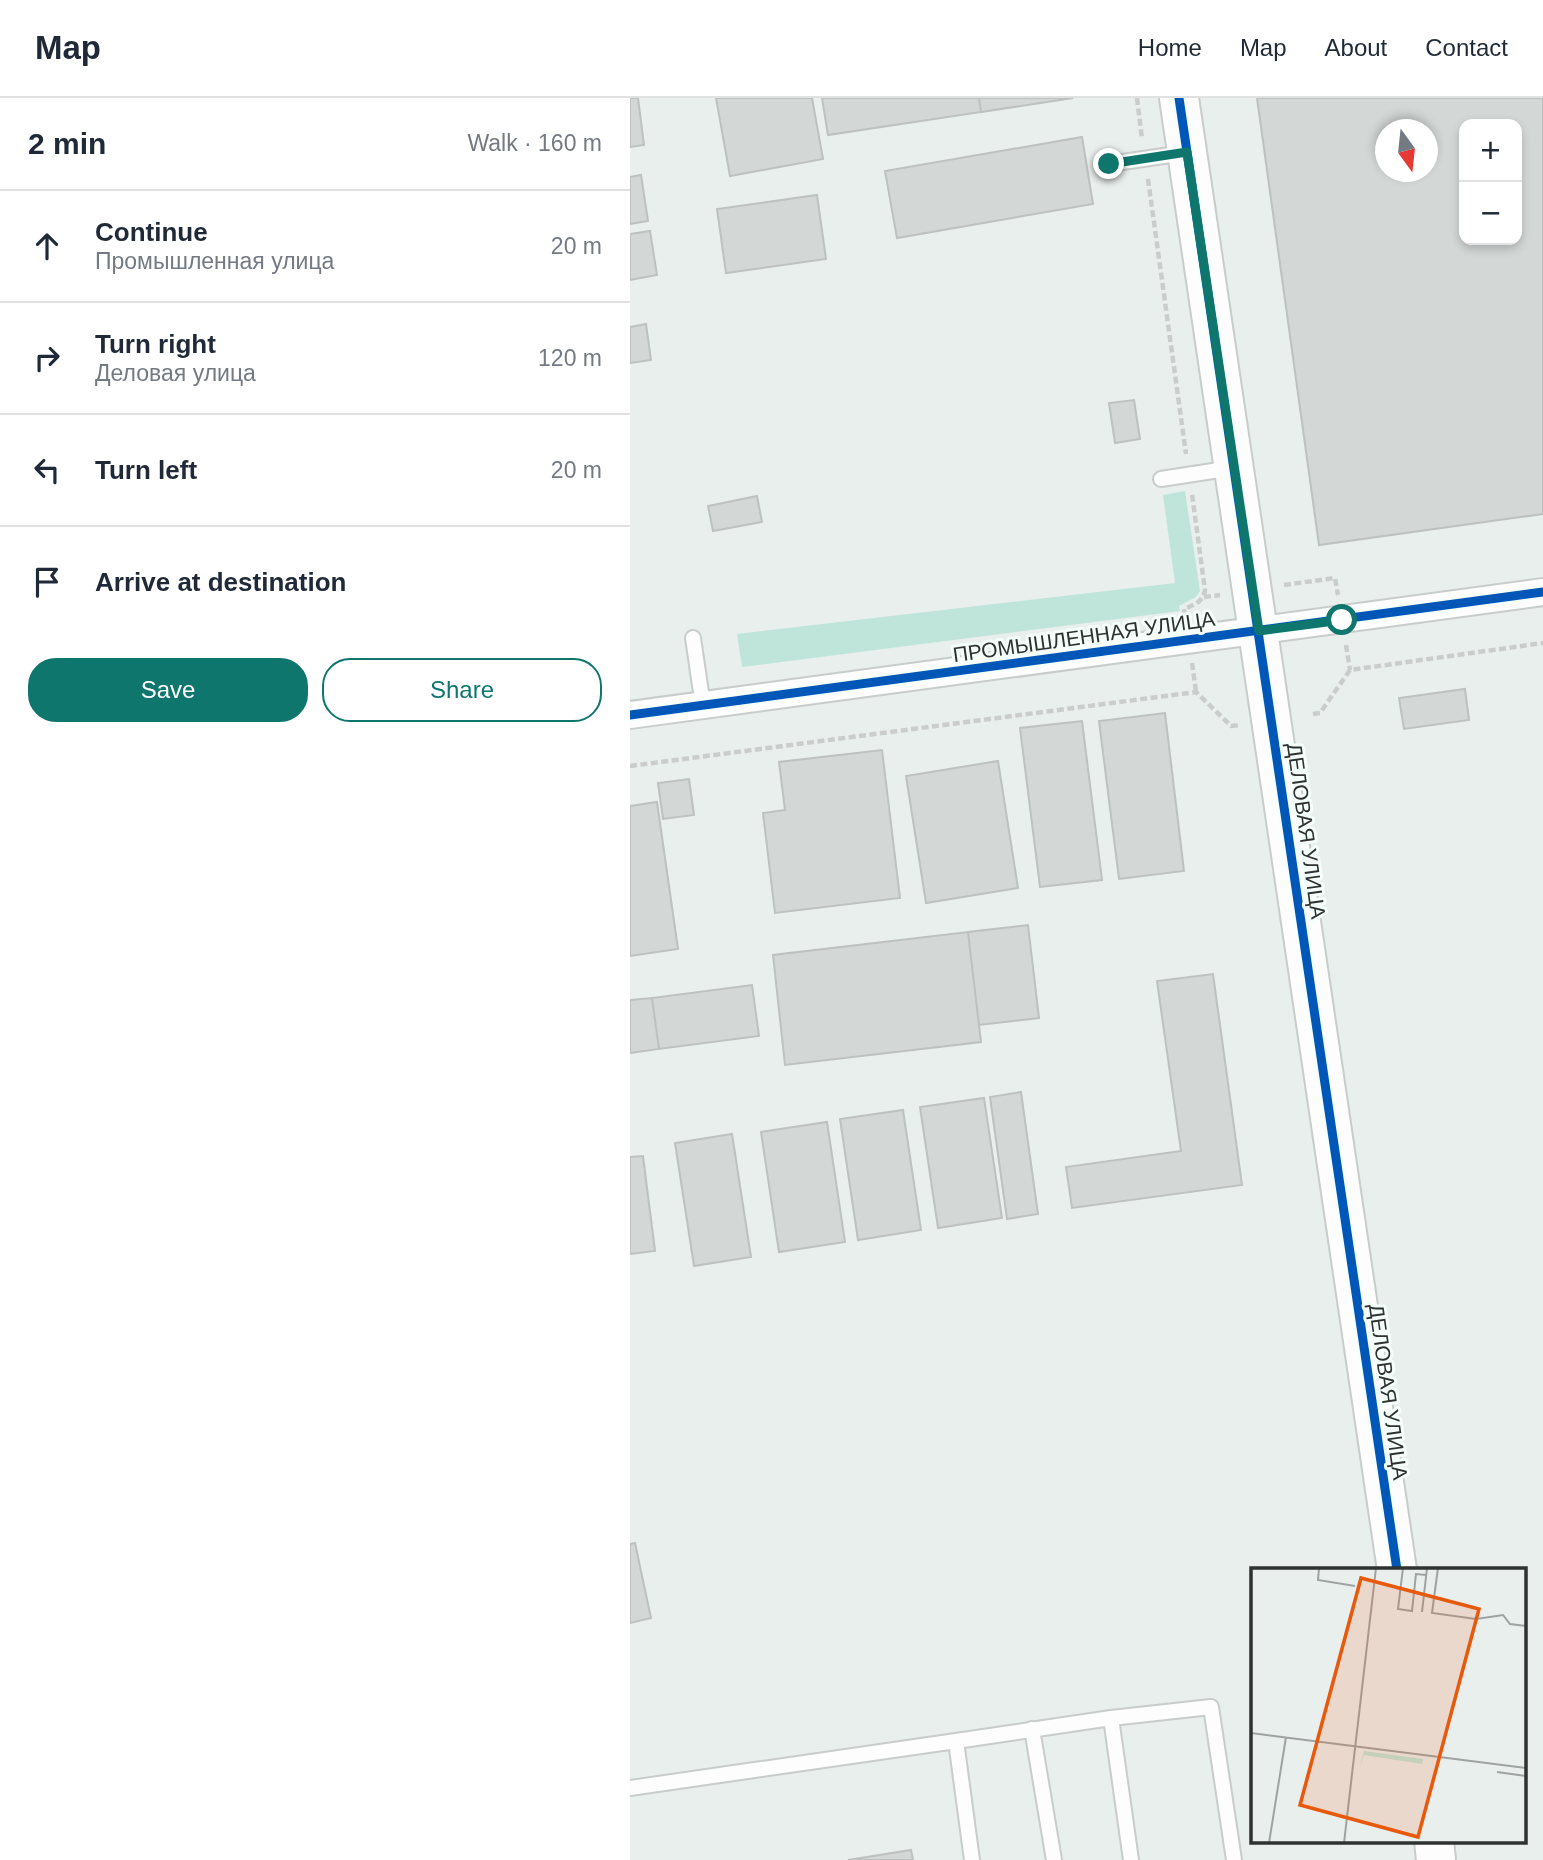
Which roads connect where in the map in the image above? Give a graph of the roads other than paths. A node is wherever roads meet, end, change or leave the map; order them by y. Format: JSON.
{"nodes":[{"id":1,"x":1179,"y":98,"type":"edge"},
{"id":2,"x":1187,"y":152,"type":"junction"},
{"id":3,"x":1109,"y":164,"type":"dead end"},
{"id":4,"x":1235,"y":467,"type":"junction"},
{"id":5,"x":1161,"y":479,"type":"dead end"},
{"id":6,"x":1543,"y":592,"type":"edge"},
{"id":7,"x":1259,"y":631,"type":"junction"},
{"id":8,"x":693,"y":638,"type":"dead end"},
{"id":9,"x":704,"y":706,"type":"junction"},
{"id":10,"x":630,"y":715,"type":"edge"},
{"id":11,"x":1397,"y":1568,"type":"edge"},
{"id":12,"x":1111,"y":1718,"type":"junction"},
{"id":13,"x":1032,"y":1729,"type":"junction"},
{"id":14,"x":956,"y":1741,"type":"junction"},
{"id":15,"x":630,"y":1788,"type":"edge"},
{"id":16,"x":1434,"y":1842,"type":"edge"},
{"id":17,"x":972,"y":1860,"type":"edge"},
{"id":18,"x":1054,"y":1860,"type":"edge"},
{"id":19,"x":1131,"y":1860,"type":"edge"},
{"id":20,"x":1234,"y":1860,"type":"edge"},
{"id":21,"x":1436,"y":1860,"type":"edge"}],
"edges":[{"from":1,"to":2,"type":"street","name":"ДЕЛОВАЯ УЛИЦА"},
{"from":2,"to":3,"type":"lane"},
{"from":2,"to":4,"type":"street","name":"ДЕЛОВАЯ УЛИЦА"},
{"from":4,"to":5,"type":"lane"},
{"from":4,"to":7,"type":"street","name":"ДЕЛОВАЯ УЛИЦА"},
{"from":6,"to":7,"type":"street","name":"ПРОМЫШЛЕННАЯ УЛИЦА"},
{"from":7,"to":9,"type":"street","name":"ПРОМЫШЛЕННАЯ УЛИЦА"},
{"from":7,"to":11,"type":"street","name":"ДЕЛОВАЯ УЛИЦА"},
{"from":8,"to":9,"type":"lane"},
{"from":9,"to":10,"type":"street","name":"ПРОМЫШЛЕННАЯ УЛИЦА"},
{"from":12,"to":13,"type":"lane"},
{"from":12,"to":19,"type":"lane"},
{"from":12,"to":20,"type":"lane"},
{"from":13,"to":14,"type":"lane"},
{"from":13,"to":18,"type":"lane"},
{"from":14,"to":15,"type":"lane"},
{"from":14,"to":17,"type":"lane"},
{"from":16,"to":21,"type":"street"}]}
